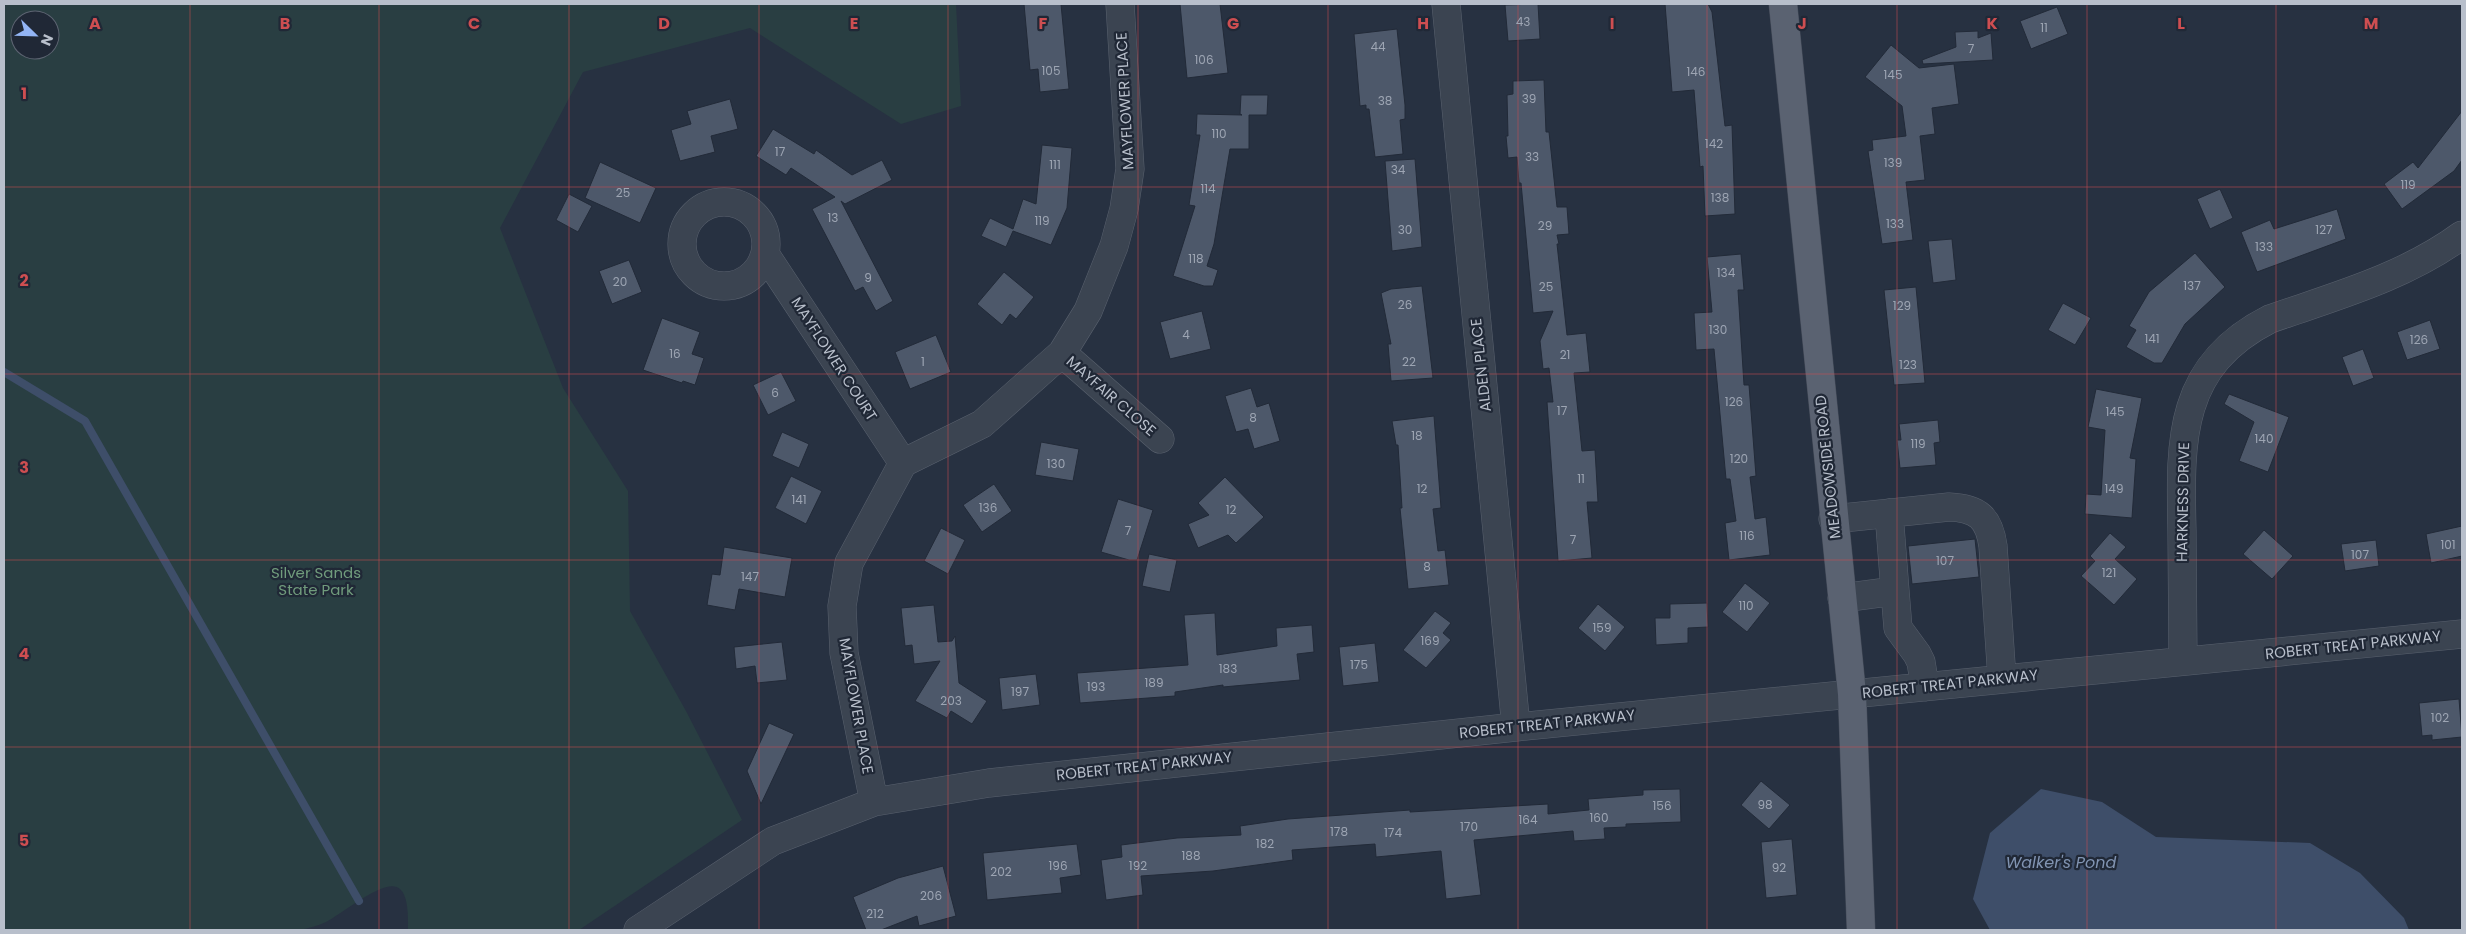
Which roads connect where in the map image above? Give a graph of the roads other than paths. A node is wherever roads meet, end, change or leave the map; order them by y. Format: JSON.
{"nodes":[{"id":1,"x":1120,"y":4,"type":"edge"},
{"id":2,"x":1446,"y":4,"type":"edge"},
{"id":3,"x":1783,"y":4,"type":"edge"},
{"id":4,"x":2462,"y":235,"type":"edge"},
{"id":5,"x":765,"y":254,"type":"dead end"},
{"id":6,"x":1062,"y":354,"type":"junction"},
{"id":7,"x":1160,"y":440,"type":"dead end"},
{"id":8,"x":903,"y":463,"type":"junction"},
{"id":9,"x":1889,"y":513,"type":"junction"},
{"id":10,"x":1834,"y":519,"type":"junction"},
{"id":11,"x":1895,"y":591,"type":"junction"},
{"id":12,"x":1842,"y":598,"type":"junction"},
{"id":13,"x":2462,"y":634,"type":"edge"},
{"id":14,"x":2183,"y":661,"type":"junction"},
{"id":15,"x":2002,"y":679,"type":"junction"},
{"id":16,"x":1925,"y":687,"type":"junction"},
{"id":17,"x":1852,"y":694,"type":"junction"},
{"id":18,"x":1516,"y":727,"type":"junction"},
{"id":19,"x":874,"y":802,"type":"junction"},
{"id":20,"x":666,"y":922,"type":"edge"},
{"id":21,"x":638,"y":930,"type":"edge"},
{"id":22,"x":1861,"y":930,"type":"edge"}],
"edges":[{"from":1,"to":6,"type":"street","name":"MAYFLOWER PLACE"},
{"from":2,"to":18,"type":"street","name":"ALDEN PLACE"},
{"from":3,"to":10,"type":"main road","name":"MEADOWSIDE ROAD"},
{"from":4,"to":14,"type":"street","name":"HARKNESS DRIVE"},
{"from":5,"to":8,"type":"street","name":"MAYFLOWER COURT"},
{"from":6,"to":7,"type":"street","name":"MAYFAIR CLOSE"},
{"from":6,"to":8,"type":"street","name":"MAYFLOWER PLACE"},
{"from":8,"to":19,"type":"street","name":"MAYFLOWER PLACE"},
{"from":9,"to":10,"type":"street"},
{"from":9,"to":11,"type":"street"},
{"from":9,"to":15,"type":"street"},
{"from":10,"to":12,"type":"main road","name":"MEADOWSIDE ROAD"},
{"from":11,"to":12,"type":"street"},
{"from":11,"to":16,"type":"street"},
{"from":12,"to":17,"type":"main road","name":"MEADOWSIDE ROAD"},
{"from":13,"to":14,"type":"street","name":"ROBERT TREAT PARKWAY"},
{"from":14,"to":15,"type":"street","name":"ROBERT TREAT PARKWAY"},
{"from":15,"to":16,"type":"street","name":"ROBERT TREAT PARKWAY"},
{"from":16,"to":17,"type":"street","name":"ROBERT TREAT PARKWAY"},
{"from":17,"to":18,"type":"street","name":"ROBERT TREAT PARKWAY"},
{"from":17,"to":22,"type":"main road","name":"MEADOWSIDE ROAD"},
{"from":18,"to":19,"type":"street","name":"ROBERT TREAT PARKWAY"},
{"from":19,"to":20,"type":"street","name":"ROBERT TREAT PARKWAY"},
{"from":20,"to":21,"type":"street","name":"ROBERT TREAT PARKWAY"}]}
